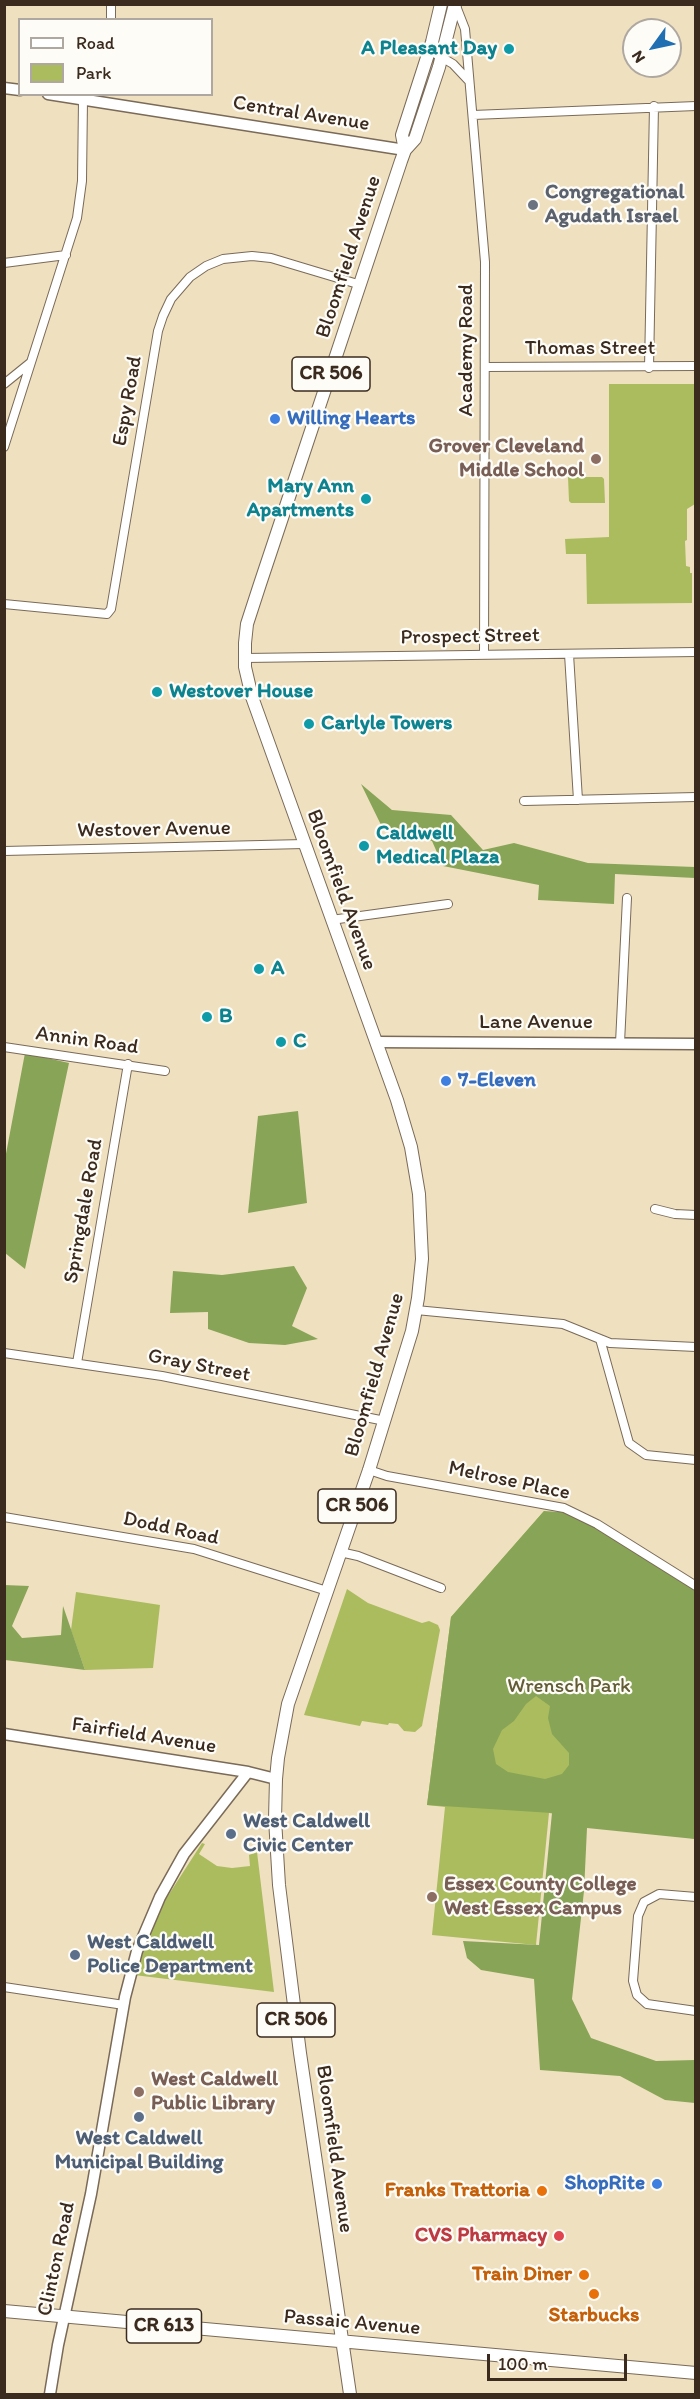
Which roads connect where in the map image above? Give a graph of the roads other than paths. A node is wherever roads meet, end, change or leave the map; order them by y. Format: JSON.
{"nodes":[{"id":1,"x":441,"y":4,"type":"edge"},
{"id":2,"x":455,"y":4,"type":"edge"},
{"id":3,"x":429,"y":50,"type":"junction"},
{"id":4,"x":442,"y":58,"type":"junction"},
{"id":5,"x":470,"y":81,"type":"junction"},
{"id":6,"x":60,"y":96,"type":"edge"},
{"id":7,"x":83,"y":100,"type":"junction"},
{"id":8,"x":111,"y":100,"type":"edge"},
{"id":9,"x":654,"y":106,"type":"junction"},
{"id":10,"x":696,"y":106,"type":"edge"},
{"id":11,"x":473,"y":115,"type":"junction"},
{"id":12,"x":405,"y":150,"type":"junction"},
{"id":13,"x":66,"y":255,"type":"junction"},
{"id":14,"x":4,"y":263,"type":"edge"},
{"id":15,"x":361,"y":285,"type":"junction"},
{"id":16,"x":31,"y":362,"type":"junction"},
{"id":17,"x":696,"y":366,"type":"edge"},
{"id":18,"x":485,"y":367,"type":"junction"},
{"id":19,"x":649,"y":368,"type":"junction"},
{"id":20,"x":4,"y":384,"type":"edge"},
{"id":21,"x":4,"y":447,"type":"edge"},
{"id":22,"x":4,"y":604,"type":"edge"},
{"id":23,"x":696,"y":652,"type":"edge"},
{"id":24,"x":569,"y":654,"type":"junction"},
{"id":25,"x":484,"y":655,"type":"junction"},
{"id":26,"x":244,"y":658,"type":"junction"},
{"id":27,"x":696,"y":797,"type":"edge"},
{"id":28,"x":578,"y":800,"type":"junction"},
{"id":29,"x":524,"y":801,"type":"dead end"},
{"id":30,"x":304,"y":844,"type":"junction"},
{"id":31,"x":4,"y":851,"type":"edge"},
{"id":32,"x":627,"y":898,"type":"dead end"},
{"id":33,"x":448,"y":904,"type":"dead end"},
{"id":34,"x":331,"y":920,"type":"junction"},
{"id":35,"x":376,"y":1042,"type":"junction"},
{"id":36,"x":620,"y":1043,"type":"junction"},
{"id":37,"x":696,"y":1044,"type":"edge"},
{"id":38,"x":4,"y":1047,"type":"edge"},
{"id":39,"x":128,"y":1064,"type":"junction"},
{"id":40,"x":165,"y":1071,"type":"dead end"},
{"id":41,"x":655,"y":1209,"type":"dead end"},
{"id":42,"x":696,"y":1215,"type":"edge"},
{"id":43,"x":416,"y":1310,"type":"junction"},
{"id":44,"x":600,"y":1339,"type":"junction"},
{"id":45,"x":696,"y":1347,"type":"edge"},
{"id":46,"x":4,"y":1353,"type":"edge"},
{"id":47,"x":77,"y":1363,"type":"junction"},
{"id":48,"x":385,"y":1421,"type":"junction"},
{"id":49,"x":696,"y":1460,"type":"edge"},
{"id":50,"x":369,"y":1470,"type":"junction"},
{"id":51,"x":4,"y":1517,"type":"edge"},
{"id":52,"x":340,"y":1552,"type":"junction"},
{"id":53,"x":696,"y":1586,"type":"edge"},
{"id":54,"x":441,"y":1588,"type":"dead end"},
{"id":55,"x":327,"y":1591,"type":"junction"},
{"id":56,"x":4,"y":1734,"type":"edge"},
{"id":57,"x":248,"y":1772,"type":"junction"},
{"id":58,"x":276,"y":1779,"type":"junction"},
{"id":59,"x":696,"y":1897,"type":"edge"},
{"id":60,"x":4,"y":1987,"type":"edge"},
{"id":61,"x":124,"y":2005,"type":"junction"},
{"id":62,"x":696,"y":2011,"type":"edge"},
{"id":63,"x":4,"y":2311,"type":"edge"},
{"id":64,"x":64,"y":2316,"type":"junction"},
{"id":65,"x":343,"y":2342,"type":"junction"},
{"id":66,"x":696,"y":2373,"type":"edge"},
{"id":67,"x":50,"y":2394,"type":"edge"},
{"id":68,"x":350,"y":2394,"type":"edge"}],
"edges":[{"from":1,"to":3,"type":"main road","name":"Bloomfield Avenue","number":"CR 506"},
{"from":2,"to":4,"type":"main road","name":"Bloomfield Avenue","number":"CR 506"},
{"from":2,"to":5,"type":"street","name":"Academy Road"},
{"from":3,"to":4,"type":"street"},
{"from":3,"to":12,"type":"main road","name":"Bloomfield Avenue","number":"CR 506"},
{"from":4,"to":5,"type":"street"},
{"from":4,"to":12,"type":"main road","name":"Bloomfield Avenue","number":"CR 506"},
{"from":5,"to":11,"type":"street","name":"Academy Road"},
{"from":6,"to":7,"type":"street","name":"Central Avenue"},
{"from":7,"to":8,"type":"street","name":"Central Avenue"},
{"from":7,"to":13,"type":"street"},
{"from":8,"to":12,"type":"street","name":"Central Avenue"},
{"from":9,"to":10,"type":"street"},
{"from":9,"to":11,"type":"street"},
{"from":9,"to":19,"type":"street"},
{"from":11,"to":18,"type":"street","name":"Academy Road"},
{"from":12,"to":15,"type":"main road","name":"Bloomfield Avenue","number":"CR 506"},
{"from":13,"to":14,"type":"street"},
{"from":13,"to":16,"type":"street"},
{"from":15,"to":22,"type":"street","name":"Espy Road"},
{"from":15,"to":26,"type":"main road","name":"Bloomfield Avenue","number":"CR 506"},
{"from":16,"to":20,"type":"street"},
{"from":16,"to":21,"type":"street"},
{"from":17,"to":19,"type":"street","name":"Thomas Street"},
{"from":18,"to":19,"type":"street","name":"Thomas Street"},
{"from":18,"to":25,"type":"street","name":"Academy Road"},
{"from":23,"to":24,"type":"street","name":"Prospect Street"},
{"from":24,"to":25,"type":"street","name":"Prospect Street"},
{"from":24,"to":28,"type":"street"},
{"from":25,"to":26,"type":"street","name":"Prospect Street"},
{"from":26,"to":30,"type":"main road","name":"Bloomfield Avenue","number":"CR 506"},
{"from":27,"to":28,"type":"street"},
{"from":28,"to":29,"type":"street"},
{"from":30,"to":31,"type":"street","name":"Westover Avenue"},
{"from":30,"to":34,"type":"main road","name":"Bloomfield Avenue","number":"CR 506"},
{"from":32,"to":36,"type":"street"},
{"from":33,"to":34,"type":"street"},
{"from":34,"to":35,"type":"main road","name":"Bloomfield Avenue","number":"CR 506"},
{"from":35,"to":36,"type":"street","name":"Lane Avenue"},
{"from":35,"to":43,"type":"main road","name":"Bloomfield Avenue","number":"CR 506"},
{"from":36,"to":37,"type":"street","name":"Lane Avenue"},
{"from":38,"to":39,"type":"street","name":"Annin Road"},
{"from":39,"to":40,"type":"street","name":"Annin Road"},
{"from":39,"to":47,"type":"street","name":"Springdale Road"},
{"from":41,"to":42,"type":"street"},
{"from":43,"to":44,"type":"street"},
{"from":43,"to":48,"type":"main road","name":"Bloomfield Avenue","number":"CR 506"},
{"from":44,"to":45,"type":"street"},
{"from":44,"to":49,"type":"street"},
{"from":46,"to":47,"type":"street","name":"Gray Street"},
{"from":47,"to":48,"type":"street","name":"Gray Street"},
{"from":48,"to":50,"type":"main road","name":"Bloomfield Avenue","number":"CR 506"},
{"from":50,"to":52,"type":"main road","name":"Bloomfield Avenue","number":"CR 506"},
{"from":50,"to":53,"type":"street","name":"Melrose Place"},
{"from":51,"to":55,"type":"street","name":"Dodd Road"},
{"from":52,"to":54,"type":"street"},
{"from":52,"to":55,"type":"main road","name":"Bloomfield Avenue","number":"CR 506"},
{"from":55,"to":58,"type":"main road","name":"Bloomfield Avenue","number":"CR 506"},
{"from":56,"to":57,"type":"street","name":"Fairfield Avenue"},
{"from":57,"to":58,"type":"street","name":"Fairfield Avenue"},
{"from":57,"to":61,"type":"street","name":"Clinton Road"},
{"from":58,"to":65,"type":"main road","name":"Bloomfield Avenue","number":"CR 506"},
{"from":59,"to":62,"type":"street"},
{"from":60,"to":61,"type":"street"},
{"from":61,"to":64,"type":"street","name":"Clinton Road"},
{"from":63,"to":64,"type":"main road","name":"Passaic Avenue","number":"CR 613"},
{"from":64,"to":65,"type":"main road","name":"Passaic Avenue","number":"CR 613"},
{"from":64,"to":67,"type":"street","name":"Clinton Road"},
{"from":65,"to":66,"type":"main road","name":"Passaic Avenue","number":"CR 613"},
{"from":65,"to":68,"type":"main road","name":"Bloomfield Avenue","number":"CR 506"}]}
